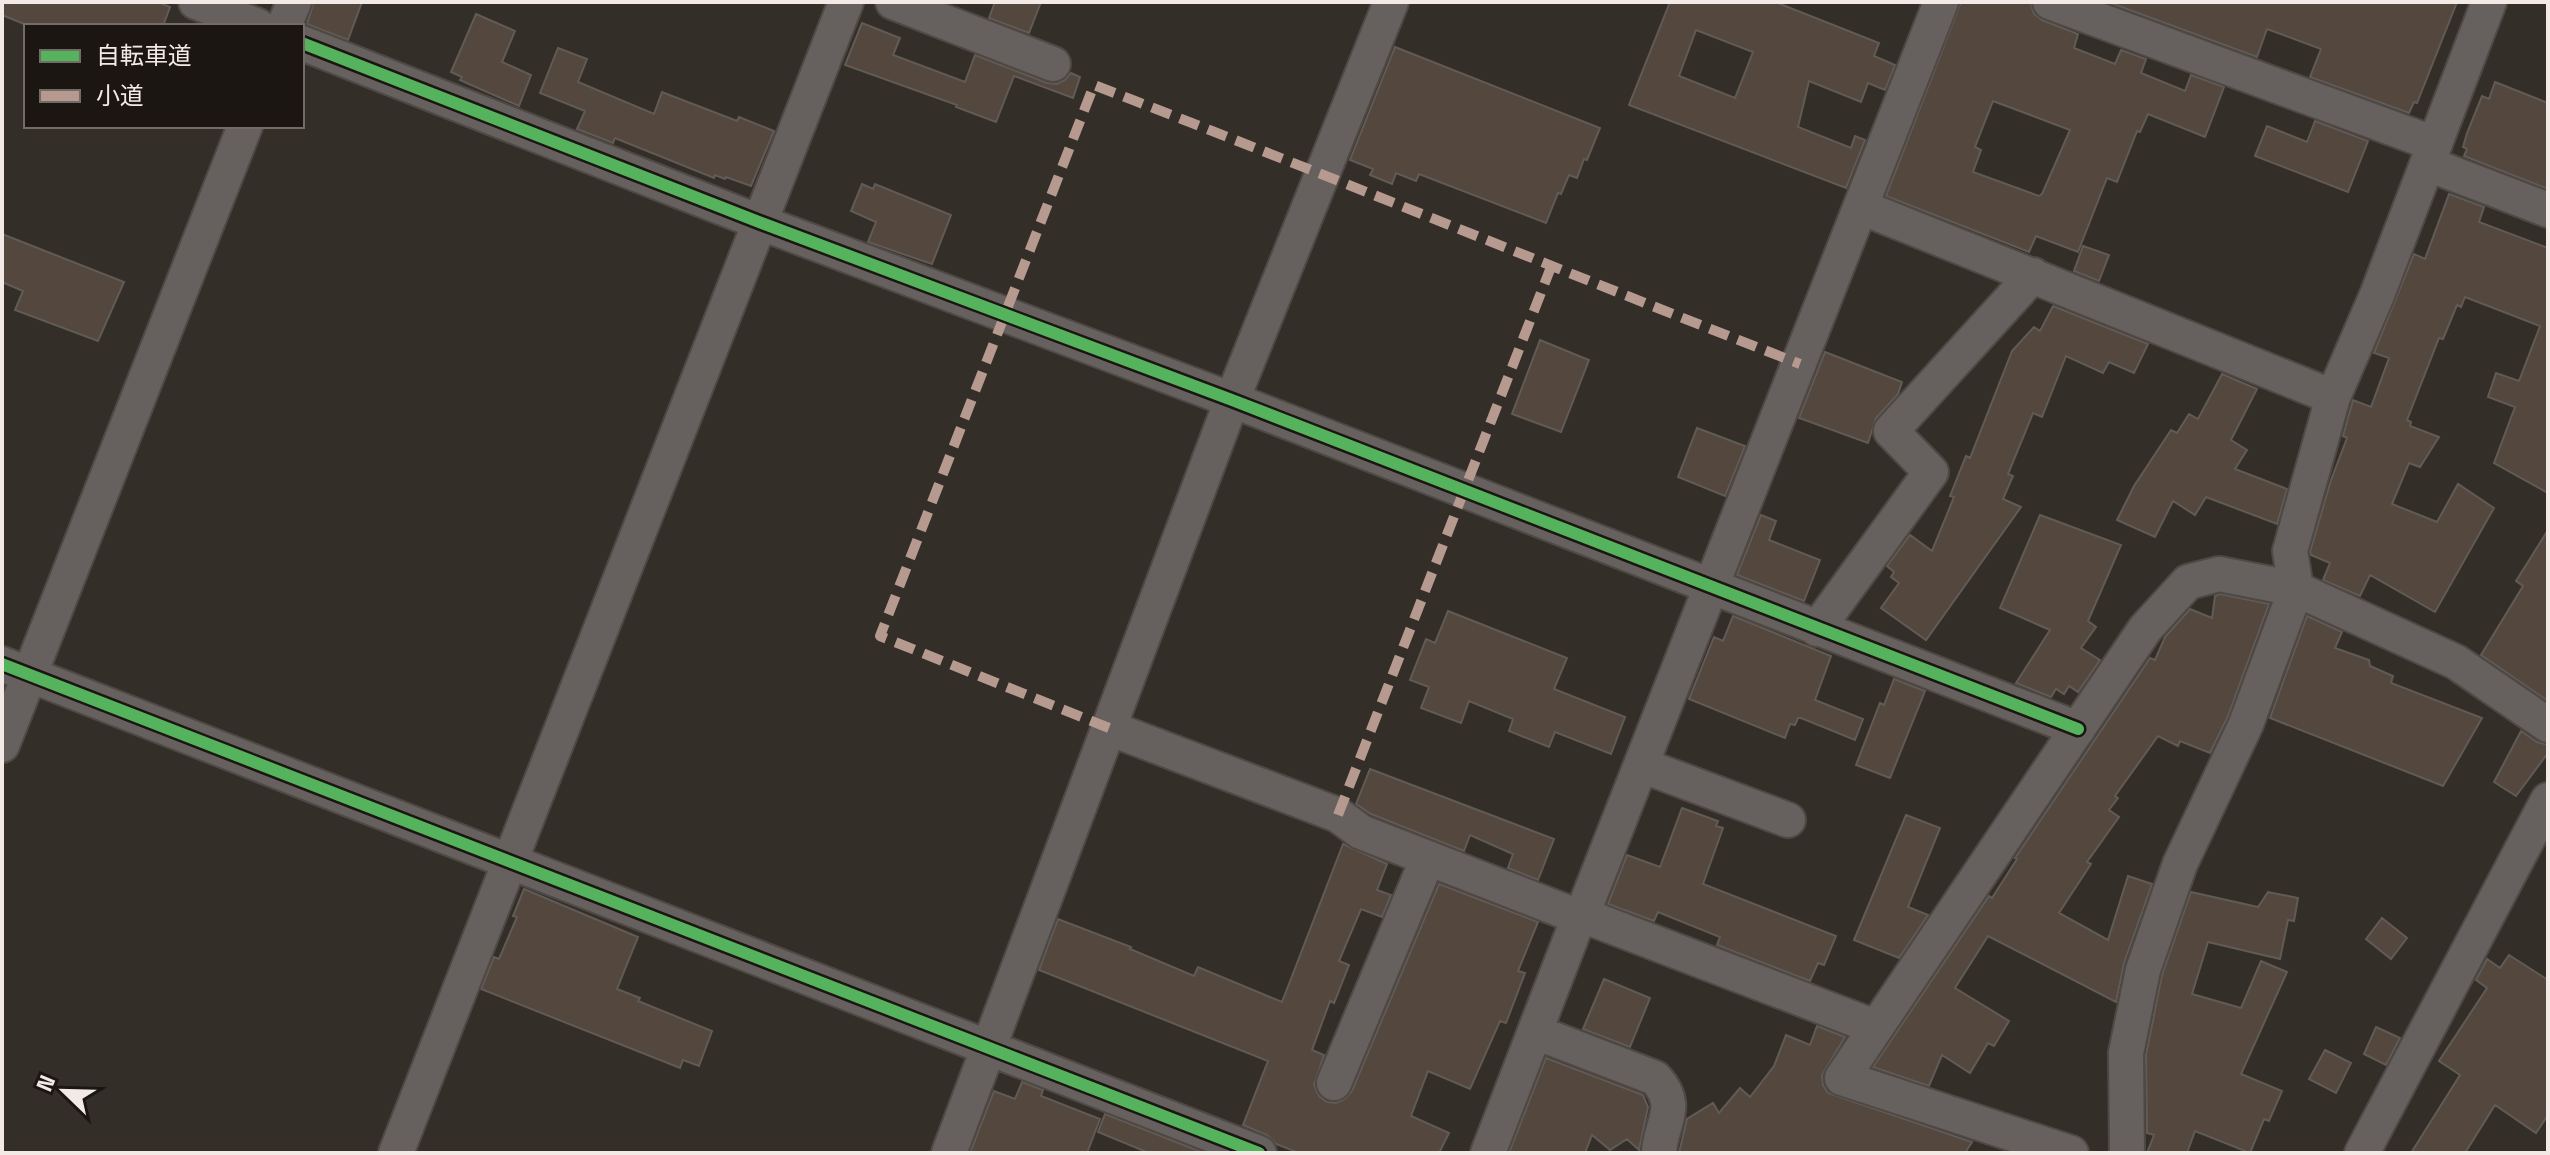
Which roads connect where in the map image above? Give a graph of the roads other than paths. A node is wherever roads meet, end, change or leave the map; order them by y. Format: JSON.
{"nodes":[{"id":1,"x":196,"y":2,"type":"edge"},
{"id":2,"x":294,"y":2,"type":"edge"},
{"id":3,"x":846,"y":2,"type":"edge"},
{"id":4,"x":893,"y":2,"type":"edge"},
{"id":5,"x":1391,"y":2,"type":"edge"},
{"id":6,"x":1941,"y":2,"type":"edge"},
{"id":7,"x":2050,"y":2,"type":"edge"},
{"id":8,"x":2489,"y":2,"type":"edge"},
{"id":9,"x":253,"y":24,"type":"edge"},
{"id":10,"x":285,"y":24,"type":"edge"},
{"id":11,"x":304,"y":44,"type":"edge"},
{"id":12,"x":1053,"y":64,"type":"dead end"},
{"id":13,"x":244,"y":128,"type":"edge"},
{"id":14,"x":2432,"y":154,"type":"junction"},
{"id":15,"x":1861,"y":207,"type":"junction"},
{"id":16,"x":2548,"y":210,"type":"edge"},
{"id":17,"x":759,"y":222,"type":"junction"},
{"id":18,"x":2033,"y":275,"type":"junction"},
{"id":19,"x":2333,"y":397,"type":"junction"},
{"id":20,"x":1232,"y":400,"type":"junction"},
{"id":21,"x":1712,"y":589,"type":"junction"},
{"id":22,"x":2296,"y":589,"type":"junction"},
{"id":23,"x":1817,"y":629,"type":"junction"},
{"id":24,"x":15,"y":669,"type":"edge"},
{"id":25,"x":2548,"y":725,"type":"edge"},
{"id":26,"x":1109,"y":728,"type":"junction"},
{"id":27,"x":2078,"y":729,"type":"junction"},
{"id":28,"x":2,"y":745,"type":"edge"},
{"id":29,"x":1641,"y":765,"type":"junction"},
{"id":30,"x":2548,"y":800,"type":"edge"},
{"id":31,"x":1788,"y":820,"type":"dead end"},
{"id":32,"x":1428,"y":858,"type":"junction"},
{"id":33,"x":509,"y":862,"type":"junction"},
{"id":34,"x":1580,"y":916,"type":"junction"},
{"id":35,"x":1875,"y":1027,"type":"junction"},
{"id":36,"x":1535,"y":1032,"type":"junction"},
{"id":37,"x":990,"y":1046,"type":"junction"},
{"id":38,"x":1334,"y":1083,"type":"dead end"},
{"id":39,"x":396,"y":1153,"type":"edge"},
{"id":40,"x":949,"y":1153,"type":"edge"},
{"id":41,"x":1259,"y":1153,"type":"edge"},
{"id":42,"x":1488,"y":1153,"type":"edge"},
{"id":43,"x":1659,"y":1153,"type":"edge"},
{"id":44,"x":2071,"y":1153,"type":"edge"},
{"id":45,"x":2127,"y":1153,"type":"edge"},
{"id":46,"x":2362,"y":1153,"type":"edge"}],
"edges":[{"from":1,"to":9,"type":"street"},
{"from":2,"to":10,"type":"street"},
{"from":3,"to":17,"type":"street"},
{"from":4,"to":12,"type":"street"},
{"from":5,"to":20,"type":"street"},
{"from":6,"to":15,"type":"street"},
{"from":7,"to":14,"type":"street"},
{"from":8,"to":14,"type":"street"},
{"from":11,"to":17,"type":"street"},
{"from":13,"to":24,"type":"street"},
{"from":14,"to":16,"type":"street"},
{"from":14,"to":19,"type":"street"},
{"from":15,"to":18,"type":"street"},
{"from":15,"to":21,"type":"street"},
{"from":17,"to":20,"type":"street"},
{"from":17,"to":33,"type":"street"},
{"from":18,"to":19,"type":"street"},
{"from":18,"to":23,"type":"street"},
{"from":19,"to":22,"type":"street"},
{"from":20,"to":21,"type":"street"},
{"from":20,"to":26,"type":"street"},
{"from":21,"to":23,"type":"street"},
{"from":21,"to":29,"type":"street"},
{"from":22,"to":25,"type":"street"},
{"from":22,"to":27,"type":"street"},
{"from":22,"to":45,"type":"street"},
{"from":23,"to":27,"type":"street"},
{"from":24,"to":28,"type":"street"},
{"from":24,"to":33,"type":"street"},
{"from":26,"to":32,"type":"street"},
{"from":26,"to":37,"type":"street"},
{"from":27,"to":35,"type":"street"},
{"from":29,"to":31,"type":"street"},
{"from":29,"to":34,"type":"street"},
{"from":30,"to":46,"type":"street"},
{"from":32,"to":34,"type":"street"},
{"from":32,"to":38,"type":"street"},
{"from":33,"to":37,"type":"street"},
{"from":33,"to":39,"type":"street"},
{"from":34,"to":35,"type":"street"},
{"from":34,"to":36,"type":"street"},
{"from":35,"to":44,"type":"street"},
{"from":36,"to":42,"type":"street"},
{"from":36,"to":43,"type":"street"},
{"from":37,"to":40,"type":"street"},
{"from":37,"to":41,"type":"street"}]}
